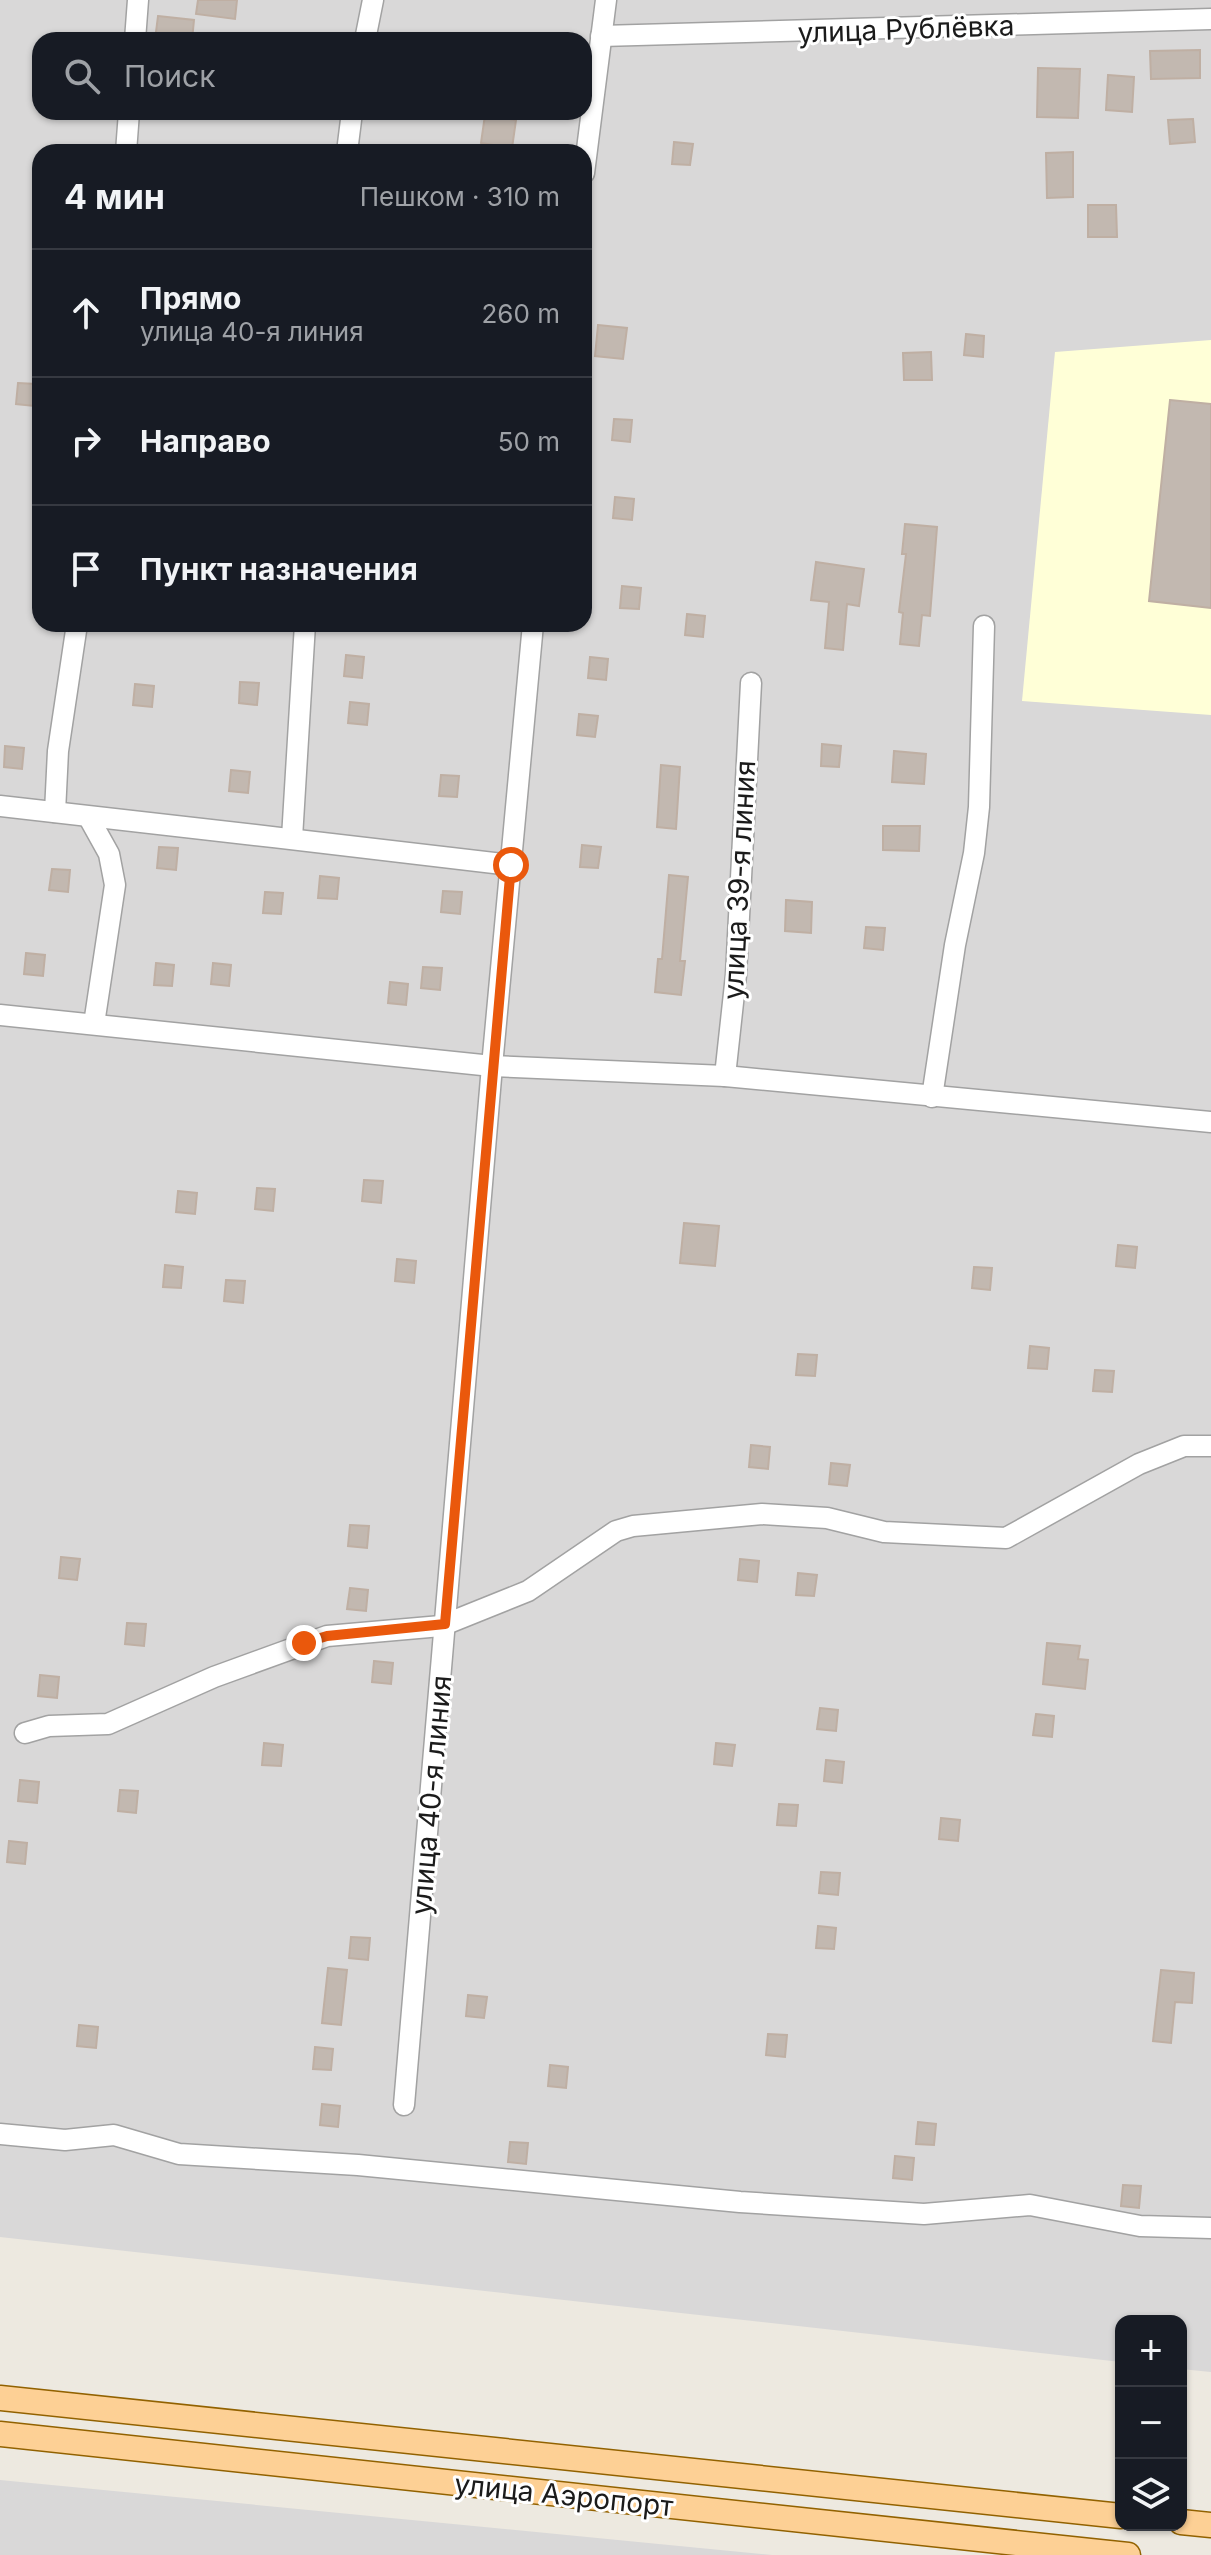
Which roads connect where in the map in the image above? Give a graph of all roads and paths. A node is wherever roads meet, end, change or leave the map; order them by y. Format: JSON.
{"nodes":[{"id":1,"x":138,"y":0,"type":"edge"},
{"id":2,"x":373,"y":0,"type":"edge"},
{"id":3,"x":606,"y":0,"type":"edge"},
{"id":4,"x":1211,"y":19,"type":"edge"},
{"id":5,"x":136,"y":32,"type":"edge"},
{"id":6,"x":367,"y":32,"type":"edge"},
{"id":7,"x":601,"y":36,"type":"junction"},
{"id":8,"x":592,"y":109,"type":"edge"},
{"id":9,"x":128,"y":120,"type":"edge"},
{"id":10,"x":351,"y":120,"type":"edge"},
{"id":11,"x":591,"y":120,"type":"edge"},
{"id":12,"x":127,"y":144,"type":"edge"},
{"id":13,"x":348,"y":144,"type":"edge"},
{"id":14,"x":588,"y":144,"type":"edge"},
{"id":15,"x":984,"y":626,"type":"dead end"},
{"id":16,"x":76,"y":632,"type":"edge"},
{"id":17,"x":305,"y":632,"type":"edge"},
{"id":18,"x":532,"y":632,"type":"edge"},
{"id":19,"x":751,"y":683,"type":"dead end"},
{"id":20,"x":0,"y":806,"type":"edge"},
{"id":21,"x":55,"y":812,"type":"junction"},
{"id":22,"x":89,"y":818,"type":"junction"},
{"id":23,"x":292,"y":838,"type":"junction"},
{"id":24,"x":511,"y":865,"type":"junction"},
{"id":25,"x":0,"y":1015,"type":"edge"},
{"id":26,"x":94,"y":1024,"type":"junction"},
{"id":27,"x":492,"y":1066,"type":"junction"},
{"id":28,"x":725,"y":1076,"type":"junction"},
{"id":29,"x":932,"y":1097,"type":"junction"},
{"id":30,"x":1211,"y":1122,"type":"edge"},
{"id":31,"x":1211,"y":1446,"type":"edge"},
{"id":32,"x":445,"y":1624,"type":"junction"},
{"id":33,"x":25,"y":1733,"type":"dead end"},
{"id":34,"x":404,"y":2105,"type":"dead end"},
{"id":35,"x":0,"y":2134,"type":"edge"},
{"id":36,"x":1211,"y":2228,"type":"edge"},
{"id":37,"x":0,"y":2398,"type":"edge"},
{"id":38,"x":0,"y":2434,"type":"edge"},
{"id":39,"x":1115,"y":2515,"type":"edge"},
{"id":40,"x":1187,"y":2523,"type":"edge"},
{"id":41,"x":1211,"y":2525,"type":"edge"},
{"id":42,"x":1128,"y":2555,"type":"edge"}],
"edges":[{"from":1,"to":5,"type":"street"},
{"from":2,"to":6,"type":"street"},
{"from":3,"to":7,"type":"street"},
{"from":4,"to":7,"type":"street","name":"улица Рублёвка"},
{"from":7,"to":8,"type":"street"},
{"from":9,"to":12,"type":"street"},
{"from":10,"to":13,"type":"street"},
{"from":11,"to":14,"type":"street"},
{"from":15,"to":29,"type":"street"},
{"from":16,"to":21,"type":"street"},
{"from":17,"to":23,"type":"street"},
{"from":18,"to":24,"type":"street","name":"улица 40-я линия"},
{"from":19,"to":28,"type":"street","name":"улица 39-я линия"},
{"from":20,"to":21,"type":"street"},
{"from":21,"to":22,"type":"street"},
{"from":22,"to":23,"type":"street"},
{"from":22,"to":26,"type":"street"},
{"from":23,"to":24,"type":"street"},
{"from":24,"to":27,"type":"street","name":"улица 40-я линия"},
{"from":25,"to":26,"type":"street"},
{"from":26,"to":27,"type":"street"},
{"from":27,"to":28,"type":"street"},
{"from":27,"to":32,"type":"street","name":"улица 40-я линия"},
{"from":28,"to":29,"type":"street"},
{"from":29,"to":30,"type":"street"},
{"from":31,"to":32,"type":"street"},
{"from":32,"to":33,"type":"street"},
{"from":32,"to":34,"type":"street","name":"улица 40-я линия"},
{"from":35,"to":36,"type":"street"},
{"from":37,"to":39,"type":"main road","name":"улица Аэропорт"},
{"from":38,"to":42,"type":"main road","name":"улица Аэропорт"},
{"from":40,"to":41,"type":"main road"}]}
